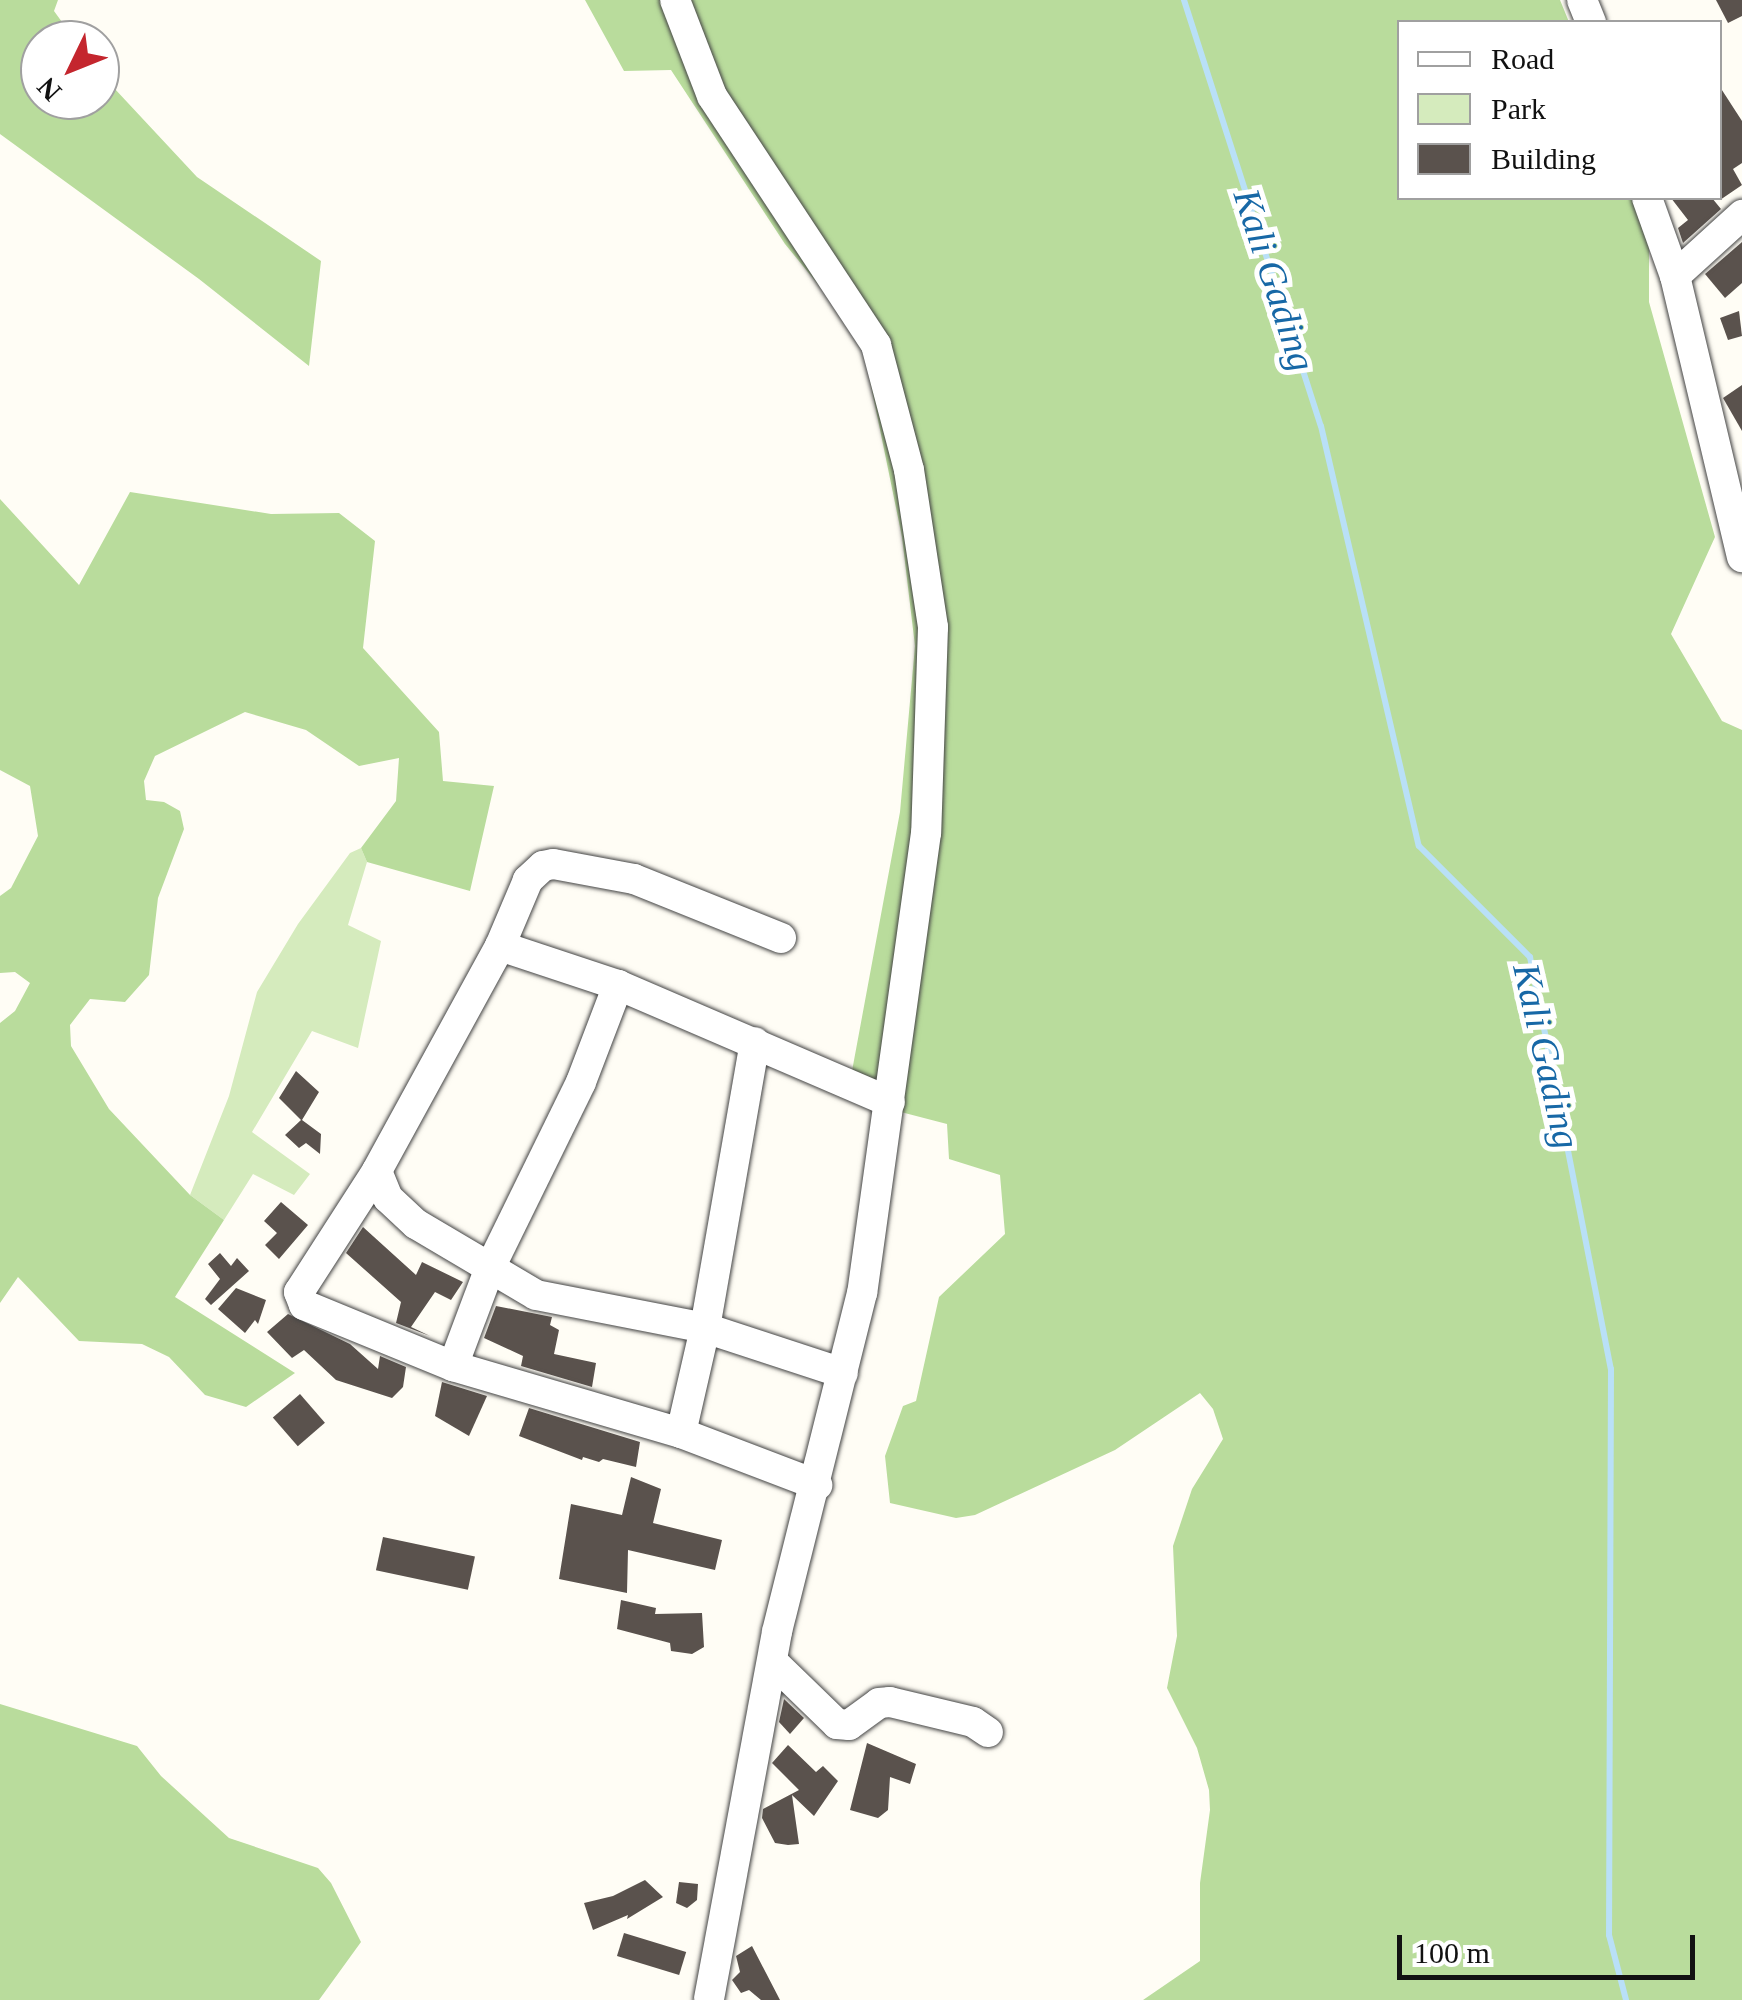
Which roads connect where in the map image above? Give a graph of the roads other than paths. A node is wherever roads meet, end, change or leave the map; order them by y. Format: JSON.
{"nodes":[{"id":1,"x":683,"y":6,"type":"edge"},
{"id":2,"x":1648,"y":200,"type":"edge"},
{"id":3,"x":1742,"y":215,"type":"edge"},
{"id":4,"x":1675,"y":276,"type":"junction"},
{"id":5,"x":1742,"y":558,"type":"edge"},
{"id":6,"x":780,"y":938,"type":"dead end"},
{"id":7,"x":500,"y":946,"type":"junction"},
{"id":8,"x":618,"y":985,"type":"junction"},
{"id":9,"x":755,"y":1042,"type":"junction"},
{"id":10,"x":890,"y":1102,"type":"junction"},
{"id":11,"x":378,"y":1171,"type":"junction"},
{"id":12,"x":489,"y":1270,"type":"junction"},
{"id":13,"x":706,"y":1328,"type":"junction"},
{"id":14,"x":452,"y":1366,"type":"junction"},
{"id":15,"x":843,"y":1372,"type":"junction"},
{"id":16,"x":681,"y":1432,"type":"junction"},
{"id":17,"x":816,"y":1485,"type":"junction"},
{"id":18,"x":773,"y":1662,"type":"junction"},
{"id":19,"x":988,"y":1732,"type":"dead end"},
{"id":20,"x":710,"y":2000,"type":"edge"}],
"edges":[{"from":1,"to":10,"type":"street"},
{"from":2,"to":4,"type":"street"},
{"from":3,"to":4,"type":"street"},
{"from":4,"to":5,"type":"street"},
{"from":6,"to":7,"type":"street"},
{"from":7,"to":8,"type":"street"},
{"from":7,"to":11,"type":"street"},
{"from":8,"to":9,"type":"street"},
{"from":8,"to":12,"type":"street"},
{"from":9,"to":10,"type":"street"},
{"from":9,"to":13,"type":"street"},
{"from":10,"to":15,"type":"street"},
{"from":11,"to":12,"type":"street"},
{"from":11,"to":14,"type":"street"},
{"from":12,"to":13,"type":"street"},
{"from":12,"to":14,"type":"street"},
{"from":13,"to":15,"type":"street"},
{"from":13,"to":16,"type":"street"},
{"from":14,"to":16,"type":"street"},
{"from":15,"to":17,"type":"street"},
{"from":16,"to":17,"type":"street"},
{"from":17,"to":18,"type":"street"},
{"from":18,"to":19,"type":"street"},
{"from":18,"to":20,"type":"street"}]}
